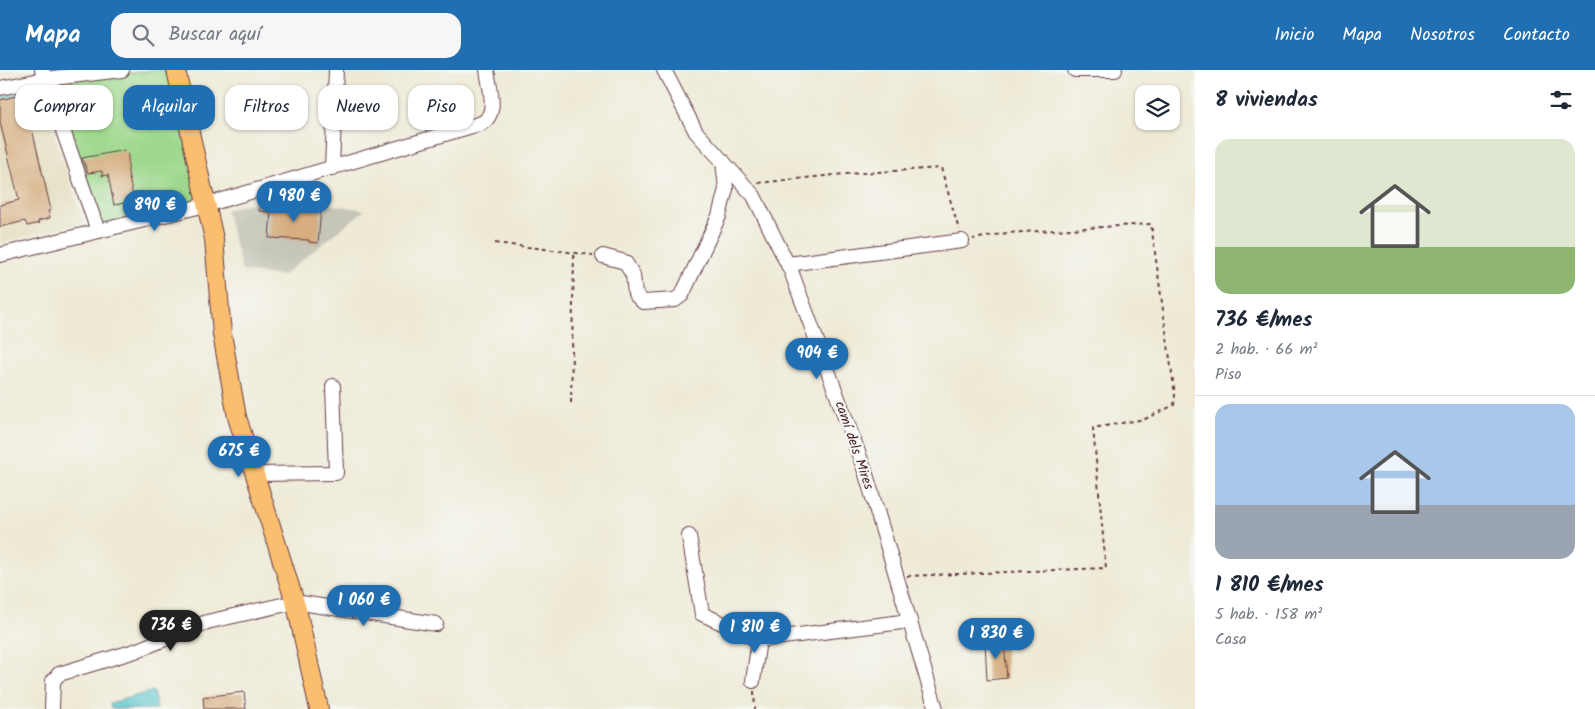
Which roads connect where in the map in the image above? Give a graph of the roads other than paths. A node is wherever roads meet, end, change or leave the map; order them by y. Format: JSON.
{"nodes":[{"id":1,"x":122,"y":70,"type":"edge"},
{"id":2,"x":176,"y":70,"type":"edge"},
{"id":3,"x":336,"y":70,"type":"edge"},
{"id":4,"x":487,"y":70,"type":"edge"},
{"id":5,"x":664,"y":70,"type":"edge"},
{"id":6,"x":1074,"y":70,"type":"edge"},
{"id":7,"x":1115,"y":70,"type":"edge"},
{"id":8,"x":44,"y":74,"type":"edge"},
{"id":9,"x":0,"y":88,"type":"edge"},
{"id":10,"x":723,"y":161,"type":"junction"},
{"id":11,"x":332,"y":168,"type":"junction"},
{"id":12,"x":206,"y":205,"type":"junction"},
{"id":13,"x":98,"y":231,"type":"junction"},
{"id":14,"x":962,"y":241,"type":"road end"},
{"id":15,"x":0,"y":255,"type":"edge"},
{"id":16,"x":603,"y":256,"type":"road end"},
{"id":17,"x":788,"y":264,"type":"junction"},
{"id":18,"x":333,"y":386,"type":"dead end"},
{"id":19,"x":255,"y":474,"type":"junction"},
{"id":20,"x":689,"y":536,"type":"dead end"},
{"id":21,"x":295,"y":602,"type":"junction"},
{"id":22,"x":910,"y":621,"type":"junction"},
{"id":23,"x":436,"y":624,"type":"dead end"},
{"id":24,"x":759,"y":640,"type":"junction"},
{"id":25,"x":753,"y":681,"type":"road end"},
{"id":26,"x":52,"y":709,"type":"edge"},
{"id":27,"x":319,"y":709,"type":"edge"},
{"id":28,"x":936,"y":709,"type":"edge"}],
"edges":[{"from":1,"to":8,"type":"street"},
{"from":2,"to":12,"type":"main road"},
{"from":3,"to":11,"type":"street"},
{"from":4,"to":11,"type":"street"},
{"from":5,"to":10,"type":"street","name":"camí dels Mires"},
{"from":6,"to":7,"type":"street"},
{"from":8,"to":9,"type":"street"},
{"from":8,"to":13,"type":"street"},
{"from":10,"to":16,"type":"street"},
{"from":10,"to":17,"type":"street","name":"camí dels Mires"},
{"from":11,"to":12,"type":"street"},
{"from":12,"to":13,"type":"street"},
{"from":12,"to":19,"type":"main road"},
{"from":13,"to":15,"type":"street"},
{"from":14,"to":17,"type":"street"},
{"from":17,"to":22,"type":"street","name":"camí dels Mires"},
{"from":18,"to":19,"type":"street"},
{"from":19,"to":21,"type":"main road"},
{"from":20,"to":24,"type":"street"},
{"from":21,"to":23,"type":"street"},
{"from":21,"to":26,"type":"street"},
{"from":21,"to":27,"type":"main road"},
{"from":22,"to":24,"type":"street"},
{"from":22,"to":28,"type":"street","name":"camí dels Mires"},
{"from":24,"to":25,"type":"street"}]}
